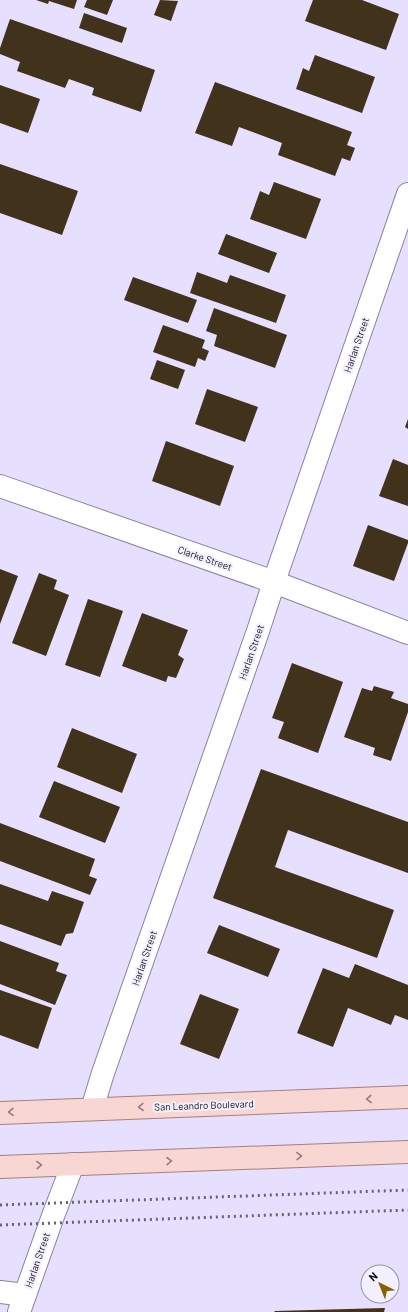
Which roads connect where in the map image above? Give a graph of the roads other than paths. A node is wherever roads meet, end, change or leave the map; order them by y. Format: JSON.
{"nodes":[{"id":1,"x":408,"y":194,"type":"edge"},
{"id":2,"x":0,"y":486,"type":"edge"},
{"id":3,"x":274,"y":582,"type":"junction"},
{"id":4,"x":408,"y":633,"type":"edge"},
{"id":5,"x":408,"y":1097,"type":"edge"},
{"id":6,"x":92,"y":1109,"type":"junction"},
{"id":7,"x":0,"y":1113,"type":"edge"},
{"id":8,"x":408,"y":1152,"type":"edge"},
{"id":9,"x":73,"y":1164,"type":"junction"},
{"id":10,"x":0,"y":1167,"type":"edge"},
{"id":11,"x":0,"y":1292,"type":"edge"},
{"id":12,"x":22,"y":1304,"type":"edge"}],
"edges":[{"from":1,"to":3,"type":"street","name":"Harlan Street"},
{"from":2,"to":3,"type":"street","name":"Clarke Street"},
{"from":3,"to":4,"type":"street","name":"Clarke Street"},
{"from":3,"to":6,"type":"street","name":"Harlan Street"},
{"from":5,"to":6,"type":"main road","name":"San Leandro Boulevard","one_way":true},
{"from":6,"to":7,"type":"main road","name":"San Leandro Boulevard","one_way":true},
{"from":9,"to":8,"type":"main road","one_way":true},
{"from":10,"to":9,"type":"main road","one_way":true},
{"from":9,"to":12,"type":"street","name":"Harlan Street"},
{"from":11,"to":12,"type":"street"}]}
